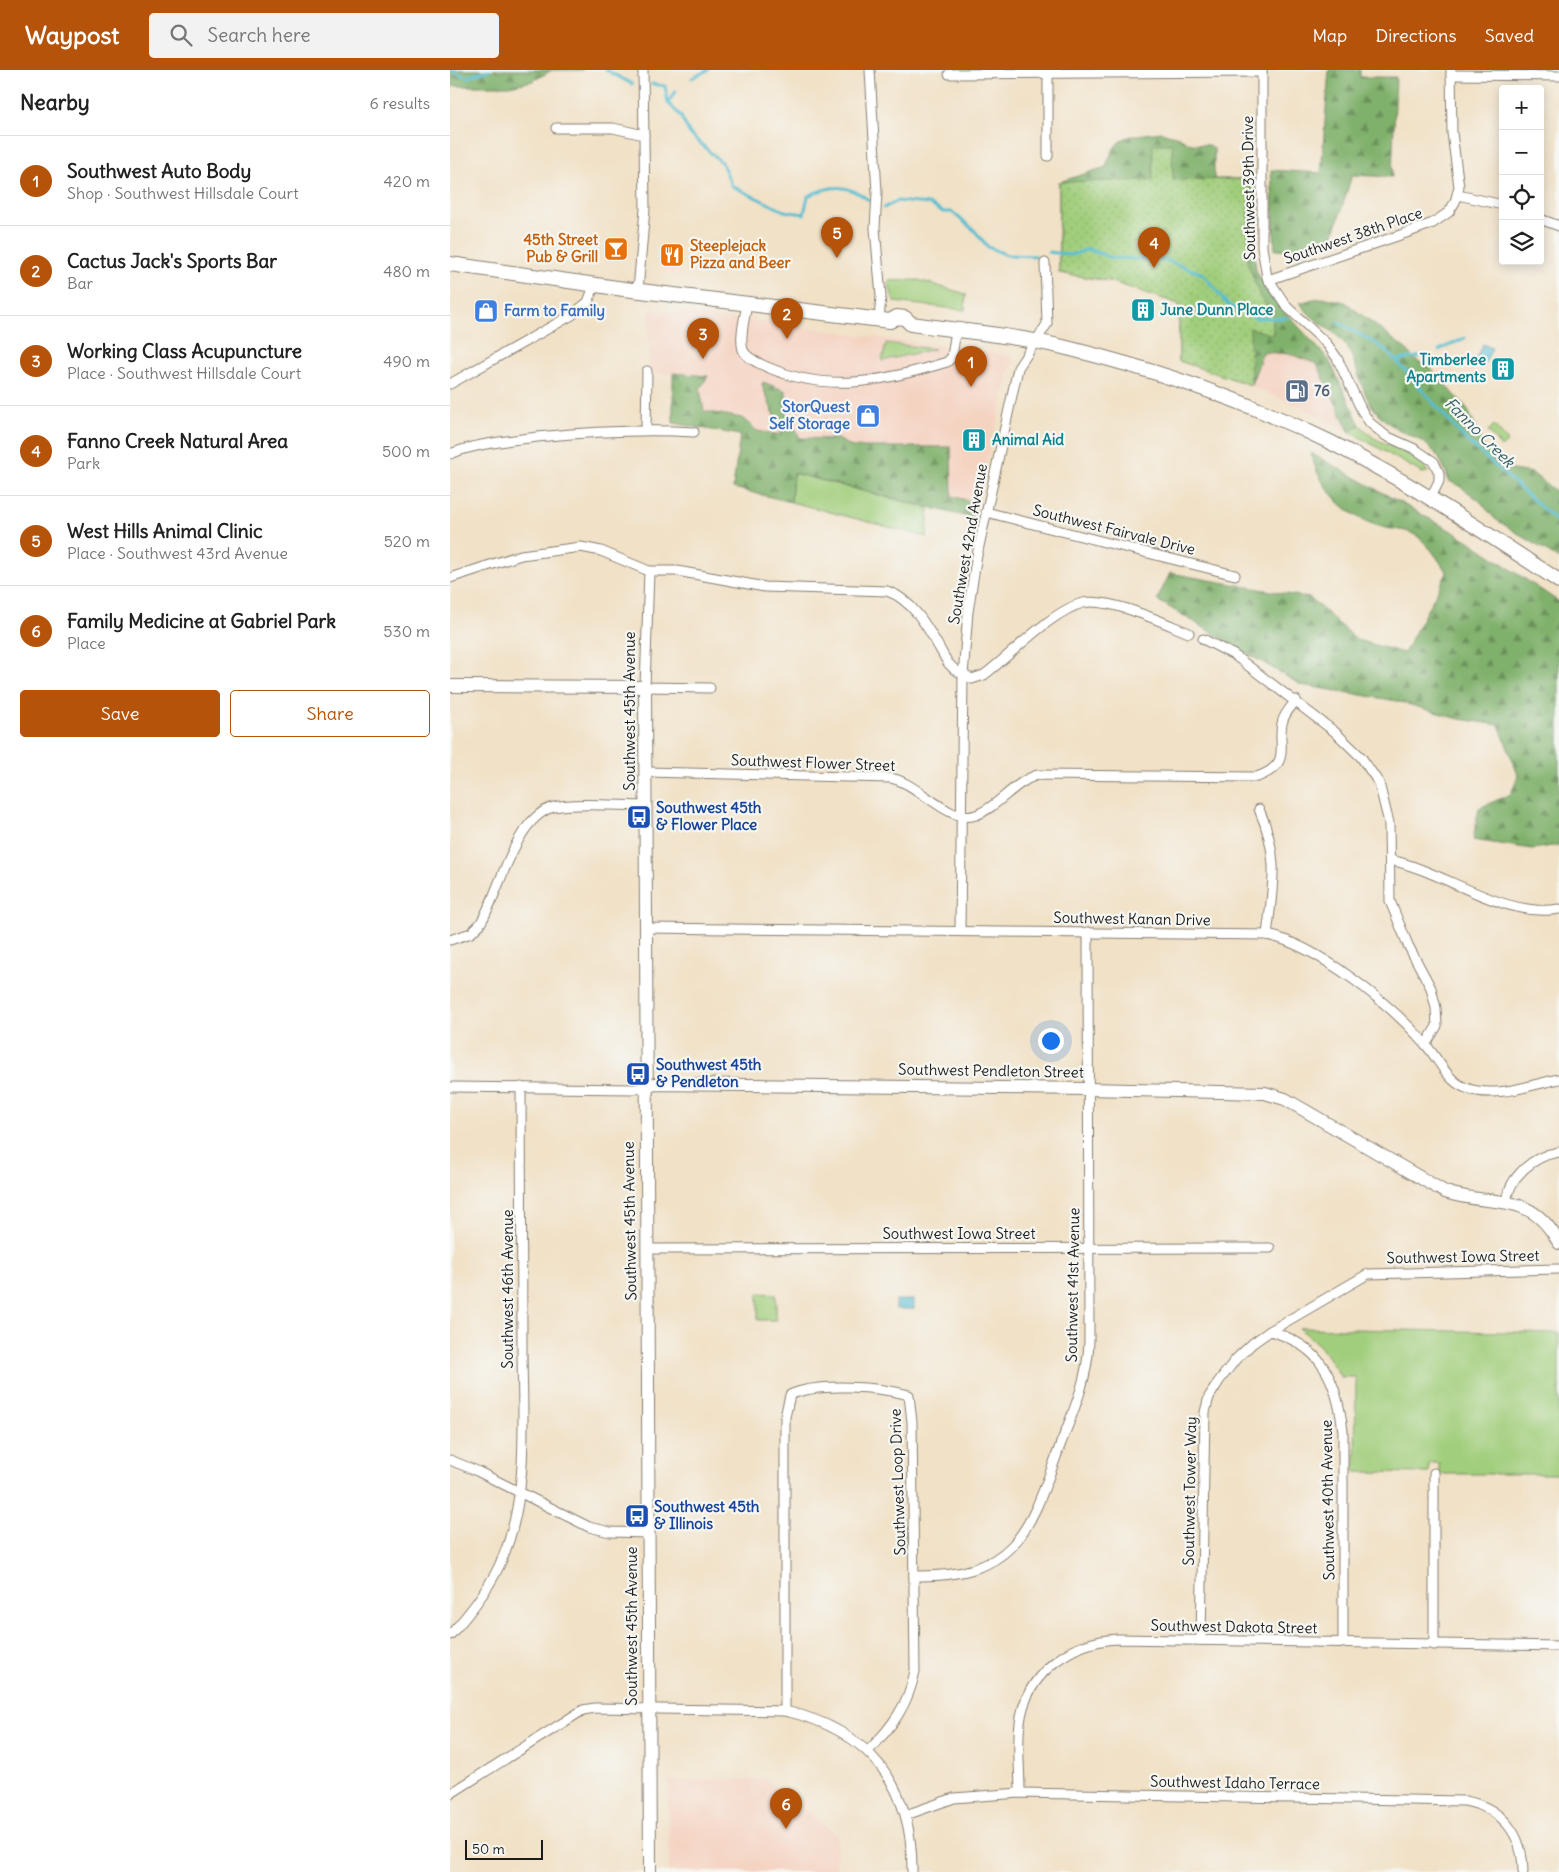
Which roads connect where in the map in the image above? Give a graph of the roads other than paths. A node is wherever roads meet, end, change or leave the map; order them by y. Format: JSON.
{"nodes":[{"id":1,"x":643,"y":70,"type":"edge"},
{"id":2,"x":870,"y":70,"type":"edge"},
{"id":3,"x":1262,"y":71,"type":"edge"},
{"id":4,"x":1048,"y":72,"type":"edge"},
{"id":5,"x":1451,"y":73,"type":"edge"},
{"id":6,"x":949,"y":74,"type":"dead end"},
{"id":7,"x":1559,"y":76,"type":"edge"},
{"id":8,"x":556,"y":128,"type":"dead end"},
{"id":9,"x":644,"y":135,"type":"junction"},
{"id":10,"x":1048,"y":156,"type":"dead end"},
{"id":11,"x":1458,"y":195,"type":"junction"},
{"id":12,"x":1499,"y":204,"type":"edge"},
{"id":13,"x":1544,"y":220,"type":"edge"},
{"id":14,"x":1559,"y":226,"type":"edge"},
{"id":15,"x":1046,"y":263,"type":"dead end"},
{"id":16,"x":450,"y":264,"type":"edge"},
{"id":17,"x":1268,"y":280,"type":"junction"},
{"id":18,"x":595,"y":284,"type":"junction"},
{"id":19,"x":638,"y":290,"type":"junction"},
{"id":20,"x":747,"y":304,"type":"junction"},
{"id":21,"x":885,"y":320,"type":"junction"},
{"id":22,"x":956,"y":330,"type":"junction"},
{"id":23,"x":1035,"y":342,"type":"junction"},
{"id":24,"x":647,"y":371,"type":"dead end"},
{"id":25,"x":450,"y":384,"type":"edge"},
{"id":26,"x":646,"y":430,"type":"junction"},
{"id":27,"x":694,"y":432,"type":"dead end"},
{"id":28,"x":450,"y":454,"type":"edge"},
{"id":29,"x":1430,"y":499,"type":"junction"},
{"id":30,"x":986,"y":512,"type":"junction"},
{"id":31,"x":649,"y":571,"type":"junction"},
{"id":32,"x":1235,"y":575,"type":"dead end"},
{"id":33,"x":450,"y":578,"type":"edge"},
{"id":34,"x":1559,"y":581,"type":"edge"},
{"id":35,"x":1189,"y":633,"type":"dead end"},
{"id":36,"x":1203,"y":639,"type":"dead end"},
{"id":37,"x":963,"y":676,"type":"junction"},
{"id":38,"x":450,"y":686,"type":"edge"},
{"id":39,"x":645,"y":688,"type":"junction"},
{"id":40,"x":710,"y":688,"type":"dead end"},
{"id":41,"x":1296,"y":700,"type":"junction"},
{"id":42,"x":646,"y":772,"type":"junction"},
{"id":43,"x":646,"y":806,"type":"junction"},
{"id":44,"x":1259,"y":809,"type":"dead end"},
{"id":45,"x":962,"y":816,"type":"junction"},
{"id":46,"x":1390,"y":860,"type":"junction"},
{"id":47,"x":1559,"y":909,"type":"edge"},
{"id":48,"x":646,"y":928,"type":"junction"},
{"id":49,"x":960,"y":930,"type":"junction"},
{"id":50,"x":1088,"y":932,"type":"junction"},
{"id":51,"x":1267,"y":935,"type":"junction"},
{"id":52,"x":450,"y":940,"type":"edge"},
{"id":53,"x":1426,"y":1044,"type":"junction"},
{"id":54,"x":1559,"y":1078,"type":"edge"},
{"id":55,"x":450,"y":1087,"type":"edge"},
{"id":56,"x":521,"y":1087,"type":"junction"},
{"id":57,"x":645,"y":1087,"type":"junction"},
{"id":58,"x":1087,"y":1089,"type":"junction"},
{"id":59,"x":1559,"y":1152,"type":"edge"},
{"id":60,"x":1506,"y":1202,"type":"junction"},
{"id":61,"x":1559,"y":1243,"type":"edge"},
{"id":62,"x":1088,"y":1247,"type":"junction"},
{"id":63,"x":1270,"y":1248,"type":"dead end"},
{"id":64,"x":647,"y":1249,"type":"junction"},
{"id":65,"x":1559,"y":1269,"type":"edge"},
{"id":66,"x":1368,"y":1274,"type":"joint"},
{"id":67,"x":1270,"y":1331,"type":"junction"},
{"id":68,"x":450,"y":1460,"type":"edge"},
{"id":69,"x":1434,"y":1473,"type":"dead end"},
{"id":70,"x":519,"y":1491,"type":"junction"},
{"id":71,"x":648,"y":1533,"type":"junction"},
{"id":72,"x":914,"y":1576,"type":"junction"},
{"id":73,"x":450,"y":1635,"type":"edge"},
{"id":74,"x":1201,"y":1640,"type":"junction"},
{"id":75,"x":1343,"y":1642,"type":"junction"},
{"id":76,"x":1434,"y":1645,"type":"junction"},
{"id":77,"x":1559,"y":1646,"type":"edge"},
{"id":78,"x":649,"y":1710,"type":"junction"},
{"id":79,"x":786,"y":1711,"type":"junction"},
{"id":80,"x":868,"y":1751,"type":"junction"},
{"id":81,"x":1020,"y":1793,"type":"junction"},
{"id":82,"x":450,"y":1794,"type":"edge"},
{"id":83,"x":906,"y":1815,"type":"junction"},
{"id":84,"x":650,"y":1872,"type":"edge"},
{"id":85,"x":912,"y":1872,"type":"edge"},
{"id":86,"x":1523,"y":1872,"type":"edge"}],
"edges":[{"from":1,"to":9,"type":"street"},
{"from":2,"to":21,"type":"street"},
{"from":3,"to":4,"type":"street"},
{"from":3,"to":17,"type":"street","name":"Southwest 39th Drive"},
{"from":4,"to":6,"type":"street"},
{"from":4,"to":10,"type":"street"},
{"from":5,"to":7,"type":"street"},
{"from":5,"to":11,"type":"street"},
{"from":8,"to":9,"type":"street"},
{"from":9,"to":19,"type":"street"},
{"from":11,"to":12,"type":"street"},
{"from":11,"to":17,"type":"street","name":"Southwest 38th Place"},
{"from":13,"to":14,"type":"street"},
{"from":15,"to":23,"type":"street","name":"Southwest 42nd Avenue"},
{"from":16,"to":18,"type":"main road"},
{"from":17,"to":29,"type":"street","name":"Southwest 39th Drive"},
{"from":18,"to":19,"type":"main road"},
{"from":18,"to":25,"type":"street"},
{"from":19,"to":20,"type":"main road"},
{"from":20,"to":21,"type":"main road"},
{"from":20,"to":22,"type":"street"},
{"from":21,"to":22,"type":"main road"},
{"from":22,"to":23,"type":"main road"},
{"from":23,"to":29,"type":"main road"},
{"from":23,"to":30,"type":"street","name":"Southwest 42nd Avenue"},
{"from":24,"to":26,"type":"street"},
{"from":26,"to":27,"type":"street"},
{"from":26,"to":28,"type":"street"},
{"from":29,"to":34,"type":"main road"},
{"from":30,"to":32,"type":"street","name":"Southwest Fairvale Drive"},
{"from":30,"to":37,"type":"street","name":"Southwest 42nd Avenue"},
{"from":31,"to":33,"type":"street"},
{"from":31,"to":37,"type":"street"},
{"from":31,"to":39,"type":"street","name":"Southwest 45th Avenue"},
{"from":35,"to":37,"type":"street"},
{"from":36,"to":41,"type":"street"},
{"from":37,"to":45,"type":"street","name":"Southwest 42nd Avenue"},
{"from":38,"to":39,"type":"street"},
{"from":39,"to":40,"type":"street"},
{"from":39,"to":42,"type":"street","name":"Southwest 45th Avenue"},
{"from":41,"to":45,"type":"street"},
{"from":41,"to":46,"type":"street"},
{"from":42,"to":43,"type":"street","name":"Southwest 45th Avenue"},
{"from":42,"to":45,"type":"street","name":"Southwest Flower Street"},
{"from":43,"to":48,"type":"street","name":"Southwest 45th Avenue"},
{"from":43,"to":52,"type":"street"},
{"from":44,"to":51,"type":"street"},
{"from":45,"to":49,"type":"street","name":"Southwest 42nd Avenue"},
{"from":46,"to":47,"type":"street"},
{"from":46,"to":53,"type":"street"},
{"from":48,"to":49,"type":"street","name":"Southwest Kanan Drive"},
{"from":48,"to":57,"type":"street","name":"Southwest 45th Avenue"},
{"from":49,"to":50,"type":"street","name":"Southwest Kanan Drive"},
{"from":50,"to":51,"type":"street","name":"Southwest Kanan Drive"},
{"from":50,"to":58,"type":"street","name":"Southwest 41st Avenue"},
{"from":51,"to":53,"type":"street","name":"Southwest Kanan Drive"},
{"from":53,"to":54,"type":"street","name":"Southwest Kanan Drive"},
{"from":55,"to":56,"type":"street","name":"Southwest Pendleton Street"},
{"from":56,"to":57,"type":"street","name":"Southwest Pendleton Street"},
{"from":56,"to":70,"type":"street","name":"Southwest 46th Avenue"},
{"from":57,"to":58,"type":"street","name":"Southwest Pendleton Street"},
{"from":57,"to":64,"type":"street","name":"Southwest 45th Avenue"},
{"from":58,"to":60,"type":"street","name":"Southwest Pendleton Street"},
{"from":58,"to":62,"type":"street","name":"Southwest 41st Avenue"},
{"from":59,"to":60,"type":"street"},
{"from":60,"to":61,"type":"street","name":"Southwest Pendleton Street"},
{"from":62,"to":63,"type":"street","name":"Southwest Iowa Street"},
{"from":62,"to":64,"type":"street","name":"Southwest Iowa Street"},
{"from":62,"to":72,"type":"street","name":"Southwest 41st Avenue"},
{"from":64,"to":71,"type":"street","name":"Southwest 45th Avenue"},
{"from":65,"to":66,"type":"street","name":"Southwest Iowa Street"},
{"from":66,"to":67,"type":"street","name":"Southwest Tower Way"},
{"from":67,"to":74,"type":"street","name":"Southwest Tower Way"},
{"from":67,"to":75,"type":"street","name":"Southwest 40th Avenue"},
{"from":68,"to":70,"type":"street"},
{"from":69,"to":76,"type":"street"},
{"from":70,"to":71,"type":"street"},
{"from":70,"to":73,"type":"street","name":"Southwest 46th Avenue"},
{"from":71,"to":78,"type":"street","name":"Southwest 45th Avenue"},
{"from":72,"to":79,"type":"street","name":"Southwest Loop Drive"},
{"from":72,"to":80,"type":"street","name":"Southwest Loop Drive"},
{"from":74,"to":75,"type":"street","name":"Southwest Dakota Street"},
{"from":74,"to":81,"type":"street","name":"Southwest Dakota Street"},
{"from":75,"to":76,"type":"street","name":"Southwest Dakota Street"},
{"from":76,"to":77,"type":"street","name":"Southwest Dakota Street"},
{"from":78,"to":79,"type":"street"},
{"from":78,"to":82,"type":"street"},
{"from":78,"to":84,"type":"street","name":"Southwest 45th Avenue"},
{"from":79,"to":80,"type":"street"},
{"from":80,"to":83,"type":"street"},
{"from":81,"to":83,"type":"street","name":"Southwest Idaho Terrace"},
{"from":81,"to":86,"type":"street","name":"Southwest Idaho Terrace"},
{"from":83,"to":85,"type":"street"}]}
